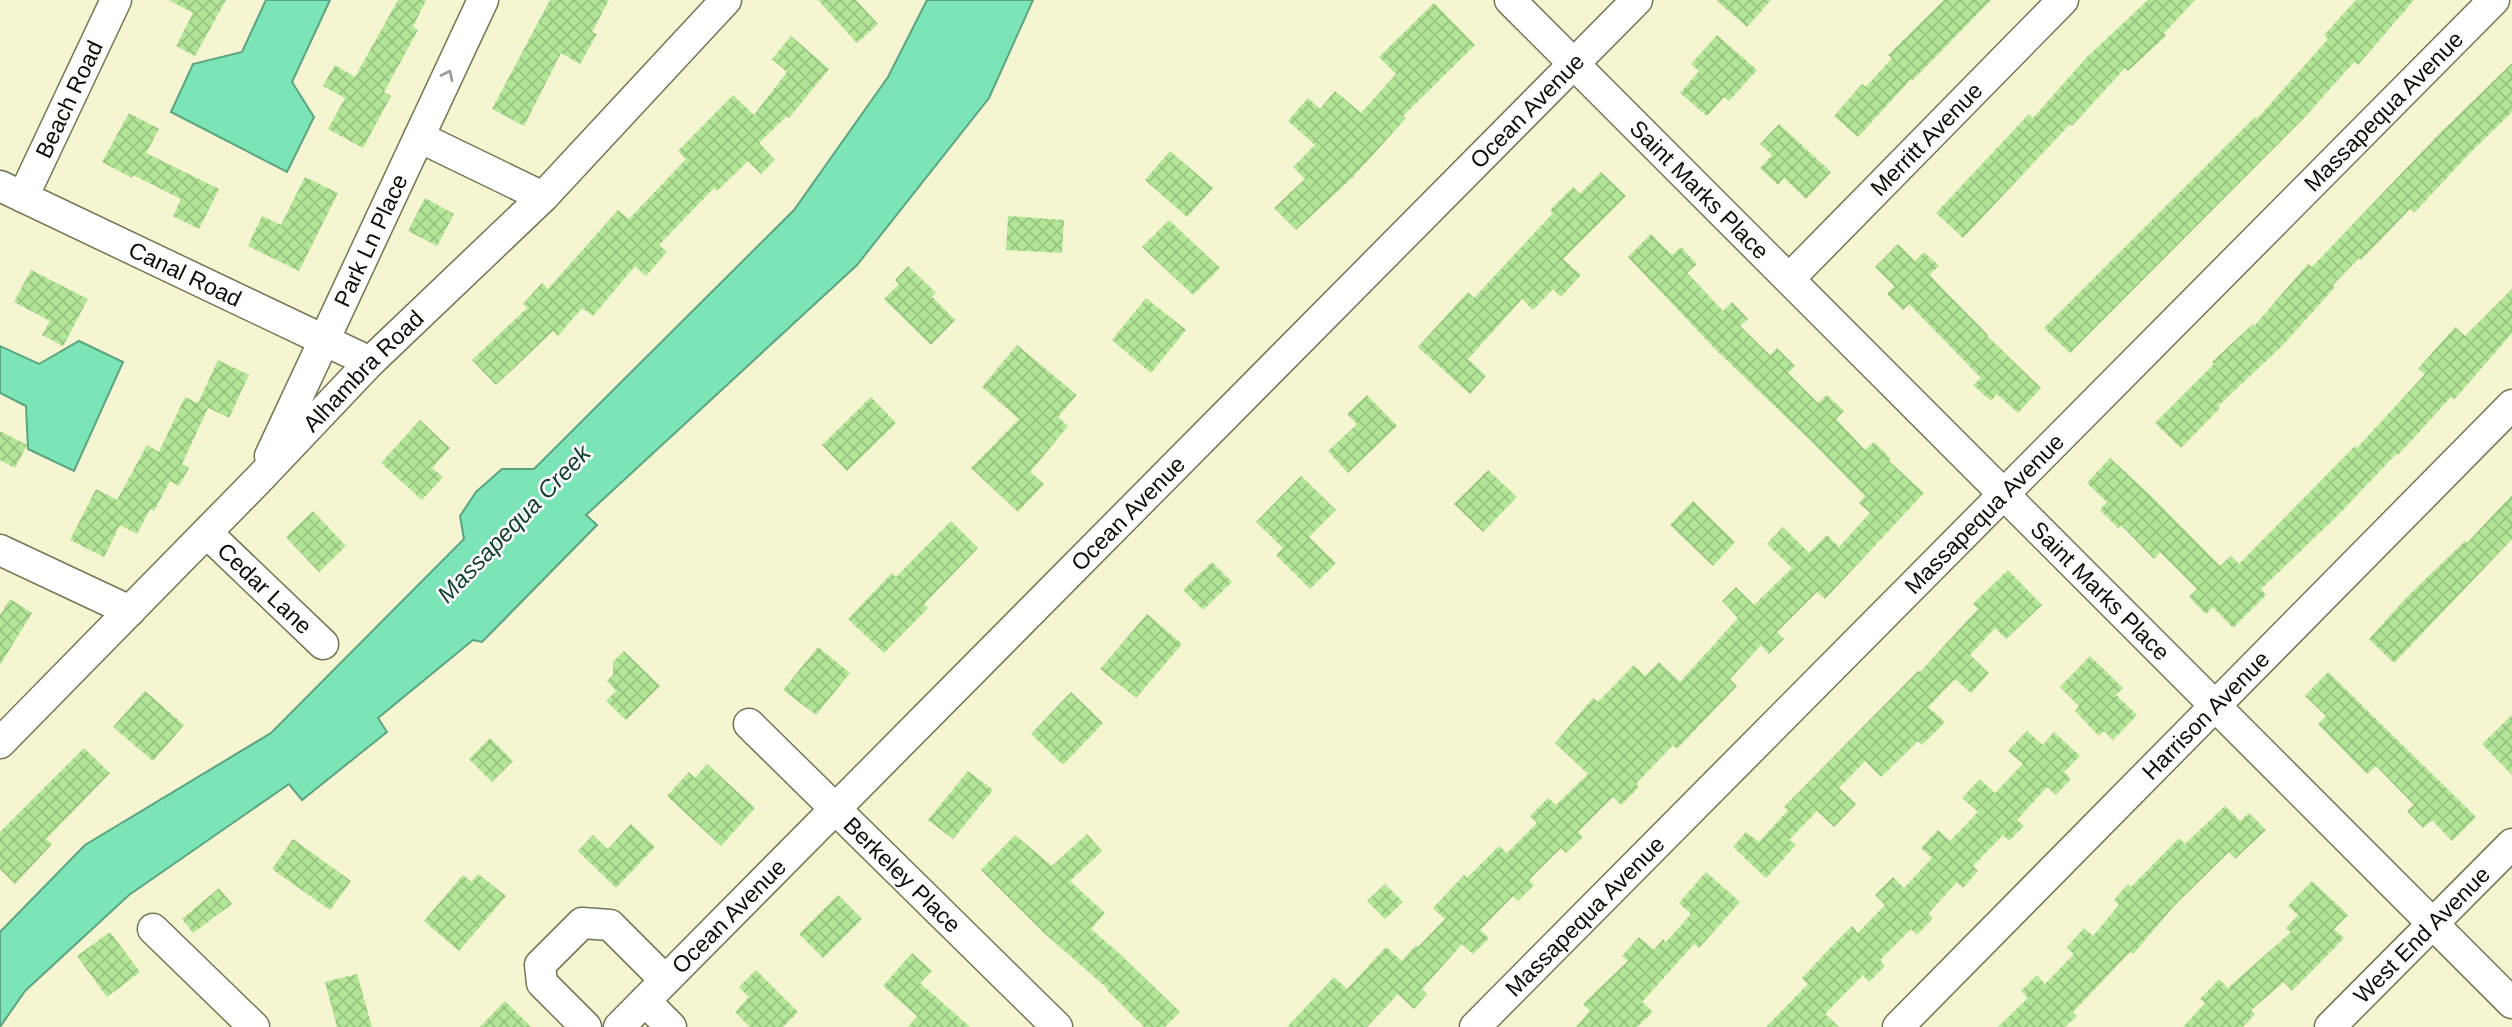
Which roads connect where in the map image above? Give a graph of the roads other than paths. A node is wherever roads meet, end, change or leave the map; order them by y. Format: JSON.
{"nodes":[{"id":1,"x":116,"y":0,"type":"edge"},
{"id":2,"x":483,"y":0,"type":"edge"},
{"id":3,"x":726,"y":0,"type":"edge"},
{"id":4,"x":1510,"y":0,"type":"edge"},
{"id":5,"x":1637,"y":0,"type":"edge"},
{"id":6,"x":2063,"y":0,"type":"edge"},
{"id":7,"x":2494,"y":0,"type":"edge"},
{"id":8,"x":1574,"y":64,"type":"junction"},
{"id":9,"x":419,"y":137,"type":"junction"},
{"id":10,"x":12,"y":192,"type":"edge"},
{"id":11,"x":543,"y":197,"type":"junction"},
{"id":12,"x":1789,"y":279,"type":"junction"},
{"id":13,"x":324,"y":340,"type":"junction"},
{"id":14,"x":370,"y":362,"type":"junction"},
{"id":15,"x":2512,"y":405,"type":"edge"},
{"id":16,"x":259,"y":480,"type":"junction"},
{"id":17,"x":2004,"y":494,"type":"junction"},
{"id":18,"x":206,"y":533,"type":"junction"},
{"id":19,"x":0,"y":550,"type":"edge"},
{"id":20,"x":130,"y":611,"type":"junction"},
{"id":21,"x":323,"y":644,"type":"dead end"},
{"id":22,"x":2215,"y":706,"type":"junction"},
{"id":23,"x":749,"y":724,"type":"dead end"},
{"id":24,"x":0,"y":743,"type":"edge"},
{"id":25,"x":836,"y":808,"type":"junction"},
{"id":26,"x":2512,"y":844,"type":"edge"},
{"id":27,"x":2433,"y":924,"type":"junction"},
{"id":28,"x":153,"y":929,"type":"dead end"},
{"id":29,"x":655,"y":991,"type":"junction"},
{"id":30,"x":2512,"y":1003,"type":"edge"},
{"id":31,"x":247,"y":1020,"type":"edge"},
{"id":32,"x":586,"y":1027,"type":"edge"},
{"id":33,"x":619,"y":1027,"type":"edge"},
{"id":34,"x":671,"y":1027,"type":"edge"},
{"id":35,"x":1057,"y":1027,"type":"edge"},
{"id":36,"x":1475,"y":1027,"type":"edge"},
{"id":37,"x":1898,"y":1027,"type":"edge"},
{"id":38,"x":2330,"y":1027,"type":"edge"}],
"edges":[{"from":1,"to":10,"type":"street","name":"Beach Road"},
{"from":9,"to":2,"type":"street","name":"Park Ln Place","one_way":true},
{"from":3,"to":11,"type":"street","name":"Alhambra Road"},
{"from":4,"to":8,"type":"street","name":"Saint Marks Place"},
{"from":5,"to":8,"type":"street","name":"Ocean Avenue"},
{"from":6,"to":12,"type":"street","name":"Merritt Avenue"},
{"from":7,"to":17,"type":"street","name":"Massapequa Avenue"},
{"from":8,"to":12,"type":"street","name":"Saint Marks Place"},
{"from":8,"to":25,"type":"street","name":"Ocean Avenue"},
{"from":9,"to":11,"type":"street"},
{"from":9,"to":13,"type":"street","name":"Park Ln Place"},
{"from":10,"to":13,"type":"street","name":"Canal Road"},
{"from":11,"to":14,"type":"street","name":"Alhambra Road"},
{"from":12,"to":17,"type":"street","name":"Saint Marks Place"},
{"from":13,"to":14,"type":"street","name":"Canal Road"},
{"from":13,"to":16,"type":"street","name":"Park Ln Place"},
{"from":14,"to":16,"type":"street","name":"Alhambra Road"},
{"from":15,"to":22,"type":"street","name":"Harrison Avenue"},
{"from":16,"to":18,"type":"street","name":"Alhambra Road"},
{"from":17,"to":22,"type":"street","name":"Saint Marks Place"},
{"from":17,"to":36,"type":"street","name":"Massapequa Avenue"},
{"from":18,"to":20,"type":"street","name":"Alhambra Road"},
{"from":18,"to":21,"type":"street","name":"Cedar Lane"},
{"from":19,"to":20,"type":"street"},
{"from":20,"to":24,"type":"street","name":"Alhambra Road"},
{"from":22,"to":27,"type":"street","name":"Saint Marks Place"},
{"from":22,"to":37,"type":"street","name":"Harrison Avenue"},
{"from":23,"to":25,"type":"street","name":"Berkeley Place"},
{"from":25,"to":29,"type":"street","name":"Ocean Avenue"},
{"from":25,"to":35,"type":"street","name":"Berkeley Place"},
{"from":26,"to":27,"type":"street","name":"West End Avenue"},
{"from":27,"to":30,"type":"street","name":"Saint Marks Place"},
{"from":27,"to":38,"type":"street","name":"West End Avenue"},
{"from":28,"to":31,"type":"street"},
{"from":29,"to":32,"type":"street"},
{"from":29,"to":33,"type":"street","name":"Ocean Avenue"},
{"from":29,"to":34,"type":"street"}]}
